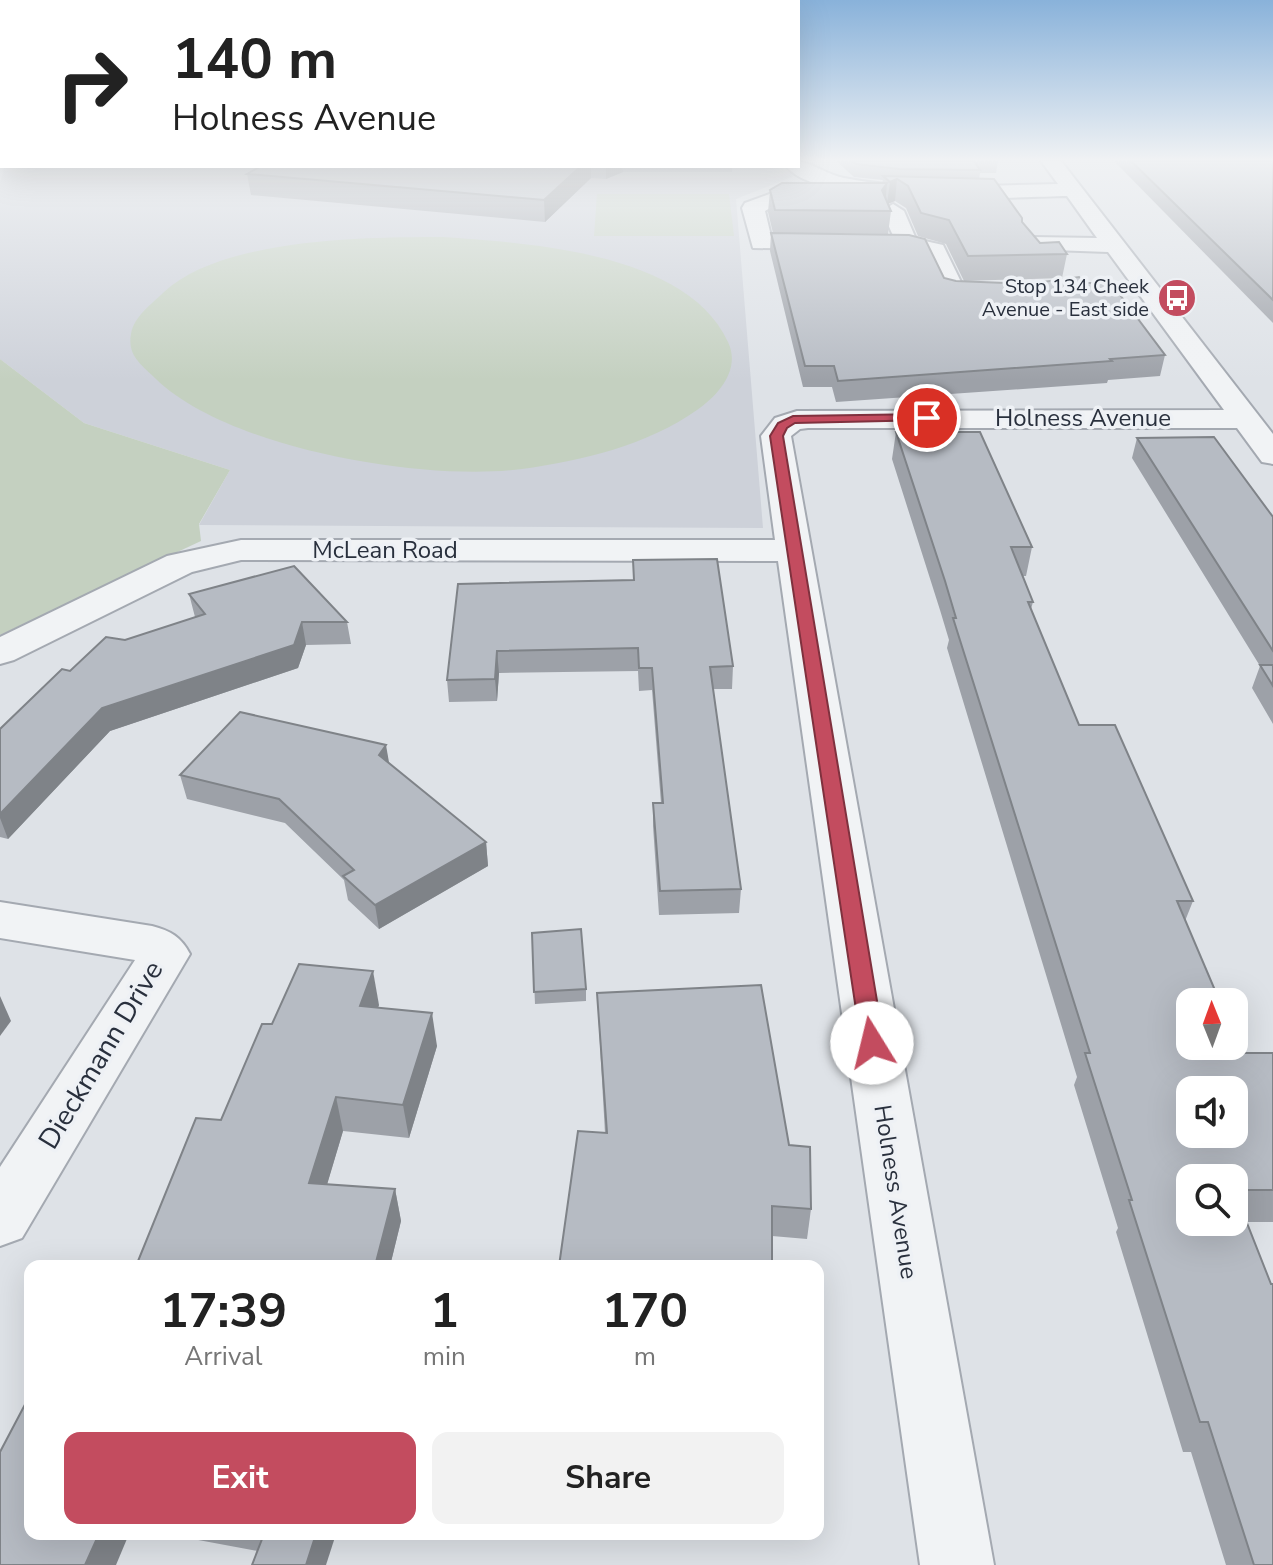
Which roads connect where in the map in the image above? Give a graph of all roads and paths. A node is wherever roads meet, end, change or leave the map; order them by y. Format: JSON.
{"nodes":[{"id":1,"x":759,"y":234,"type":"edge"},
{"id":2,"x":903,"y":234,"type":"edge"},
{"id":3,"x":1106,"y":234,"type":"edge"},
{"id":4,"x":1030,"y":240,"type":"edge"},
{"id":5,"x":1111,"y":240,"type":"junction"},
{"id":6,"x":848,"y":244,"type":"edge"},
{"id":7,"x":878,"y":244,"type":"edge"},
{"id":8,"x":907,"y":244,"type":"junction"},
{"id":9,"x":1027,"y":292,"type":"edge"},
{"id":10,"x":1245,"y":419,"type":"junction"},
{"id":11,"x":1273,"y":455,"type":"edge"},
{"id":12,"x":793,"y":551,"type":"junction"},
{"id":13,"x":0,"y":652,"type":"edge"},
{"id":14,"x":0,"y":920,"type":"edge"},
{"id":15,"x":0,"y":1219,"type":"edge"},
{"id":16,"x":957,"y":1565,"type":"edge"}],
"edges":[{"from":1,"to":6,"type":"street"},
{"from":2,"to":8,"type":"street"},
{"from":3,"to":5,"type":"street"},
{"from":4,"to":5,"type":"street"},
{"from":5,"to":10,"type":"street"},
{"from":7,"to":8,"type":"street"},
{"from":8,"to":9,"type":"street"},
{"from":10,"to":11,"type":"street"},
{"from":10,"to":12,"type":"street","name":"Holness Avenue"},
{"from":12,"to":13,"type":"street","name":"McLean Road"},
{"from":12,"to":16,"type":"street","name":"Holness Avenue"},
{"from":14,"to":15,"type":"street","name":"Dieckmann Drive"}]}
